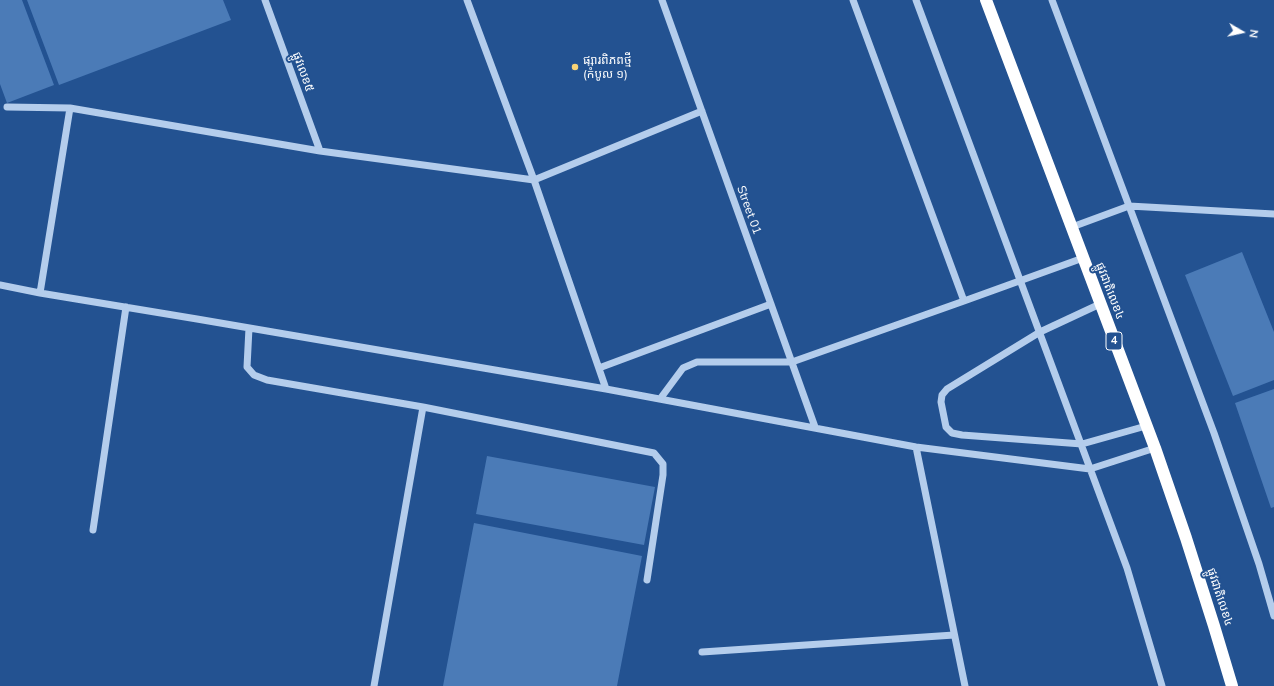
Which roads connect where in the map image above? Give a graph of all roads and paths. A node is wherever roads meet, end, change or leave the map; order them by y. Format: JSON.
{"nodes":[{"id":1,"x":265,"y":0,"type":"edge"},
{"id":2,"x":467,"y":0,"type":"edge"},
{"id":3,"x":662,"y":0,"type":"edge"},
{"id":4,"x":853,"y":0,"type":"edge"},
{"id":5,"x":916,"y":0,"type":"edge"},
{"id":6,"x":986,"y":0,"type":"edge"},
{"id":7,"x":1052,"y":0,"type":"edge"},
{"id":8,"x":7,"y":107,"type":"dead end"},
{"id":9,"x":70,"y":108,"type":"junction"},
{"id":10,"x":702,"y":111,"type":"junction"},
{"id":11,"x":320,"y":151,"type":"junction"},
{"id":12,"x":534,"y":180,"type":"junction"},
{"id":13,"x":1130,"y":206,"type":"junction"},
{"id":14,"x":1274,"y":214,"type":"edge"},
{"id":15,"x":1072,"y":227,"type":"junction"},
{"id":16,"x":1083,"y":258,"type":"junction"},
{"id":17,"x":1021,"y":281,"type":"junction"},
{"id":18,"x":0,"y":285,"type":"edge"},
{"id":19,"x":40,"y":293,"type":"junction"},
{"id":20,"x":964,"y":301,"type":"junction"},
{"id":21,"x":772,"y":304,"type":"junction"},
{"id":22,"x":1100,"y":304,"type":"junction"},
{"id":23,"x":126,"y":307,"type":"junction"},
{"id":24,"x":250,"y":328,"type":"junction"},
{"id":25,"x":1040,"y":332,"type":"junction"},
{"id":26,"x":792,"y":362,"type":"junction"},
{"id":27,"x":599,"y":368,"type":"junction"},
{"id":28,"x":606,"y":389,"type":"junction"},
{"id":29,"x":660,"y":399,"type":"junction"},
{"id":30,"x":423,"y":407,"type":"junction"},
{"id":31,"x":1146,"y":426,"type":"junction"},
{"id":32,"x":815,"y":428,"type":"junction"},
{"id":33,"x":1082,"y":444,"type":"junction"},
{"id":34,"x":916,"y":447,"type":"junction"},
{"id":35,"x":1155,"y":448,"type":"junction"},
{"id":36,"x":1090,"y":469,"type":"junction"},
{"id":37,"x":93,"y":530,"type":"dead end"},
{"id":38,"x":647,"y":580,"type":"dead end"},
{"id":39,"x":1274,"y":616,"type":"edge"},
{"id":40,"x":954,"y":635,"type":"junction"},
{"id":41,"x":702,"y":652,"type":"dead end"},
{"id":42,"x":374,"y":686,"type":"edge"},
{"id":43,"x":965,"y":686,"type":"edge"},
{"id":44,"x":1162,"y":686,"type":"edge"},
{"id":45,"x":1232,"y":686,"type":"edge"}],
"edges":[{"from":1,"to":11,"type":"street","name":"ផ្លូវលេខ៥"},
{"from":2,"to":12,"type":"street"},
{"from":3,"to":10,"type":"street","name":"Street 01"},
{"from":4,"to":20,"type":"street"},
{"from":5,"to":17,"type":"street"},
{"from":6,"to":15,"type":"highway","name":"ផ្លូវជាតិលេខ៤","number":"4"},
{"from":7,"to":13,"type":"street"},
{"from":8,"to":9,"type":"street"},
{"from":9,"to":11,"type":"street"},
{"from":9,"to":19,"type":"street"},
{"from":10,"to":12,"type":"street"},
{"from":10,"to":21,"type":"street","name":"Street 01"},
{"from":11,"to":12,"type":"street"},
{"from":12,"to":27,"type":"street"},
{"from":13,"to":14,"type":"street"},
{"from":13,"to":15,"type":"street"},
{"from":13,"to":39,"type":"street"},
{"from":15,"to":16,"type":"highway","name":"ផ្លូវជាតិលេខ៤","number":"4"},
{"from":16,"to":17,"type":"street"},
{"from":16,"to":22,"type":"highway","name":"ផ្លូវជាតិលេខ៤","number":"4"},
{"from":17,"to":20,"type":"street"},
{"from":17,"to":25,"type":"street"},
{"from":18,"to":19,"type":"street"},
{"from":19,"to":23,"type":"street"},
{"from":20,"to":26,"type":"street"},
{"from":21,"to":26,"type":"street","name":"Street 01"},
{"from":21,"to":27,"type":"street"},
{"from":22,"to":25,"type":"street"},
{"from":22,"to":31,"type":"highway","name":"ផ្លូវជាតិលេខ៤","number":"4"},
{"from":23,"to":24,"type":"street"},
{"from":23,"to":37,"type":"street"},
{"from":24,"to":28,"type":"street"},
{"from":24,"to":30,"type":"street"},
{"from":25,"to":33,"type":"street"},
{"from":25,"to":33,"type":"street"},
{"from":26,"to":29,"type":"street"},
{"from":26,"to":32,"type":"street","name":"Street 01"},
{"from":27,"to":28,"type":"street"},
{"from":28,"to":29,"type":"street"},
{"from":29,"to":32,"type":"street"},
{"from":30,"to":38,"type":"street"},
{"from":30,"to":42,"type":"street"},
{"from":31,"to":33,"type":"street"},
{"from":31,"to":35,"type":"highway","name":"ផ្លូវជាតិលេខ៤","number":"4"},
{"from":32,"to":34,"type":"street"},
{"from":33,"to":36,"type":"street"},
{"from":34,"to":36,"type":"street"},
{"from":34,"to":40,"type":"street"},
{"from":35,"to":36,"type":"street"},
{"from":35,"to":45,"type":"highway","name":"ផ្លូវជាតិលេខ៤","number":"4"},
{"from":36,"to":44,"type":"street"},
{"from":40,"to":41,"type":"street"},
{"from":40,"to":43,"type":"street"}]}
